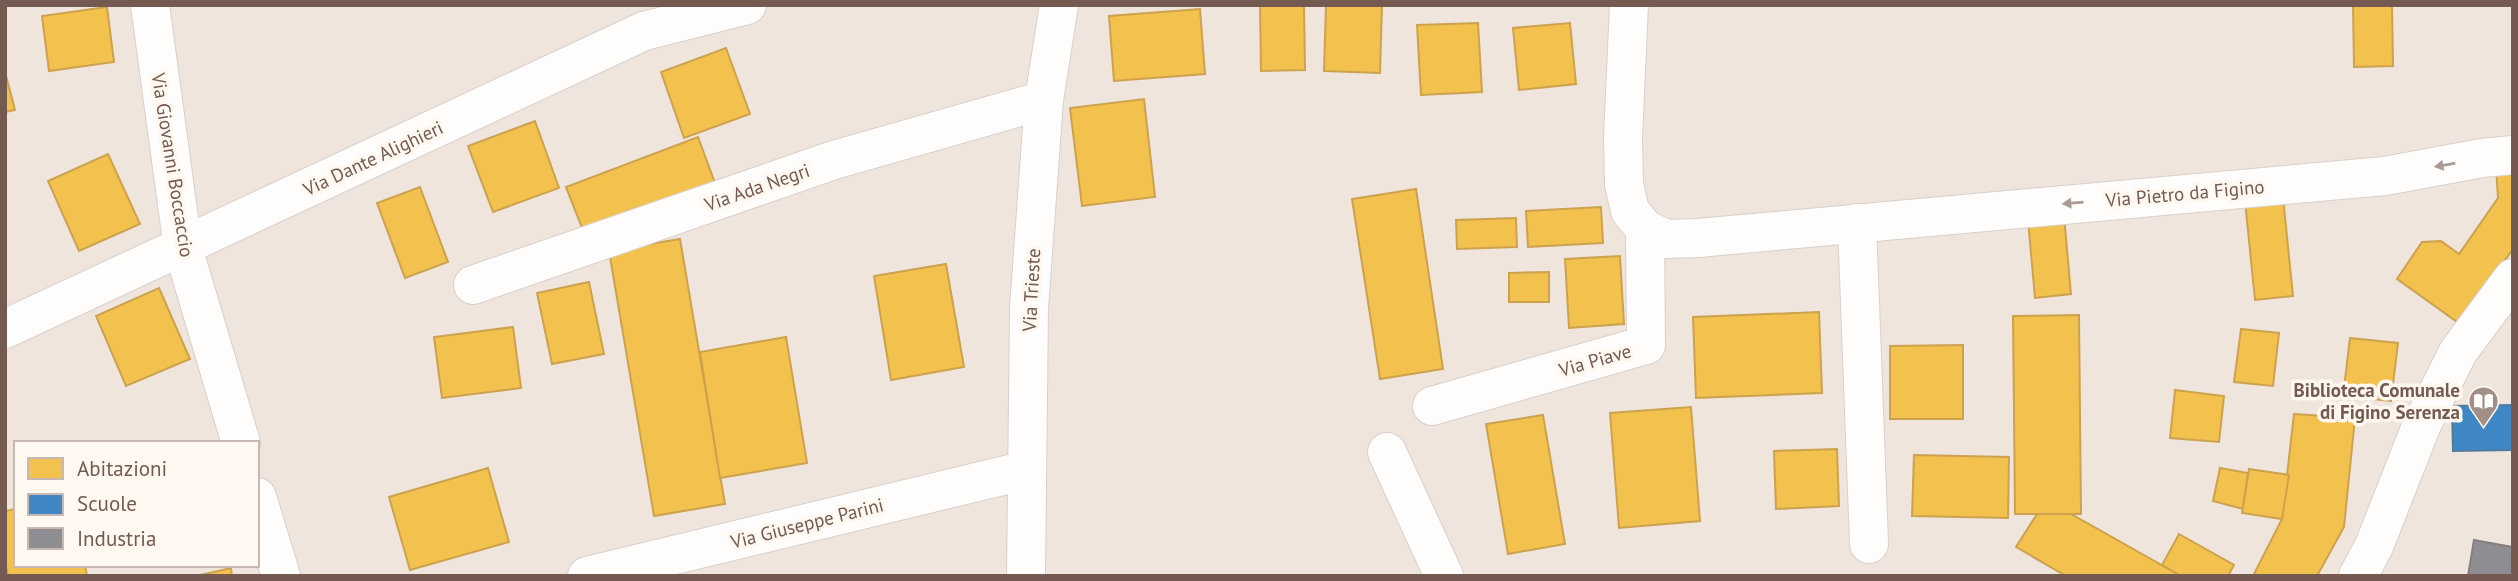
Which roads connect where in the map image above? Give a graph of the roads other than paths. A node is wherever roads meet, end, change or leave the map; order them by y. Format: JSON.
{"nodes":[{"id":1,"x":149,"y":5,"type":"edge"},
{"id":2,"x":747,"y":5,"type":"edge"},
{"id":3,"x":1059,"y":5,"type":"edge"},
{"id":4,"x":1629,"y":5,"type":"edge"},
{"id":5,"x":643,"y":18,"type":"edge"},
{"id":6,"x":1044,"y":100,"type":"junction"},
{"id":7,"x":2513,"y":155,"type":"edge"},
{"id":8,"x":1857,"y":223,"type":"junction"},
{"id":9,"x":1645,"y":229,"type":"junction"},
{"id":10,"x":183,"y":248,"type":"junction"},
{"id":11,"x":2513,"y":278,"type":"edge"},
{"id":12,"x":473,"y":285,"type":"dead end"},
{"id":13,"x":5,"y":329,"type":"edge"},
{"id":14,"x":1433,"y":406,"type":"dead end"},
{"id":15,"x":240,"y":441,"type":"edge"},
{"id":16,"x":1387,"y":452,"type":"dead end"},
{"id":17,"x":1027,"y":470,"type":"junction"},
{"id":18,"x":259,"y":504,"type":"edge"},
{"id":19,"x":1869,"y":544,"type":"dead end"},
{"id":20,"x":281,"y":576,"type":"edge"},
{"id":21,"x":587,"y":576,"type":"edge"},
{"id":22,"x":1027,"y":576,"type":"edge"},
{"id":23,"x":1444,"y":576,"type":"edge"},
{"id":24,"x":2358,"y":576,"type":"edge"}],
"edges":[{"from":1,"to":10,"type":"street","name":"Via Giovanni Boccaccio"},
{"from":2,"to":5,"type":"street","name":"Via Dante Alighieri"},
{"from":3,"to":6,"type":"street","name":"Via Trieste"},
{"from":4,"to":9,"type":"street"},
{"from":5,"to":10,"type":"street","name":"Via Dante Alighieri"},
{"from":6,"to":12,"type":"street","name":"Via Ada Negri"},
{"from":6,"to":17,"type":"street","name":"Via Trieste"},
{"from":7,"to":8,"type":"street","name":"Via Pietro da Figino","one_way":true},
{"from":8,"to":9,"type":"street"},
{"from":8,"to":19,"type":"street"},
{"from":9,"to":14,"type":"street","name":"Via Piave"},
{"from":10,"to":13,"type":"street","name":"Via Dante Alighieri"},
{"from":10,"to":15,"type":"street","name":"Via Giovanni Boccaccio"},
{"from":11,"to":24,"type":"street"},
{"from":16,"to":23,"type":"street"},
{"from":17,"to":21,"type":"street","name":"Via Giuseppe Parini"},
{"from":17,"to":22,"type":"street","name":"Via Trieste"},
{"from":18,"to":20,"type":"street"}]}
